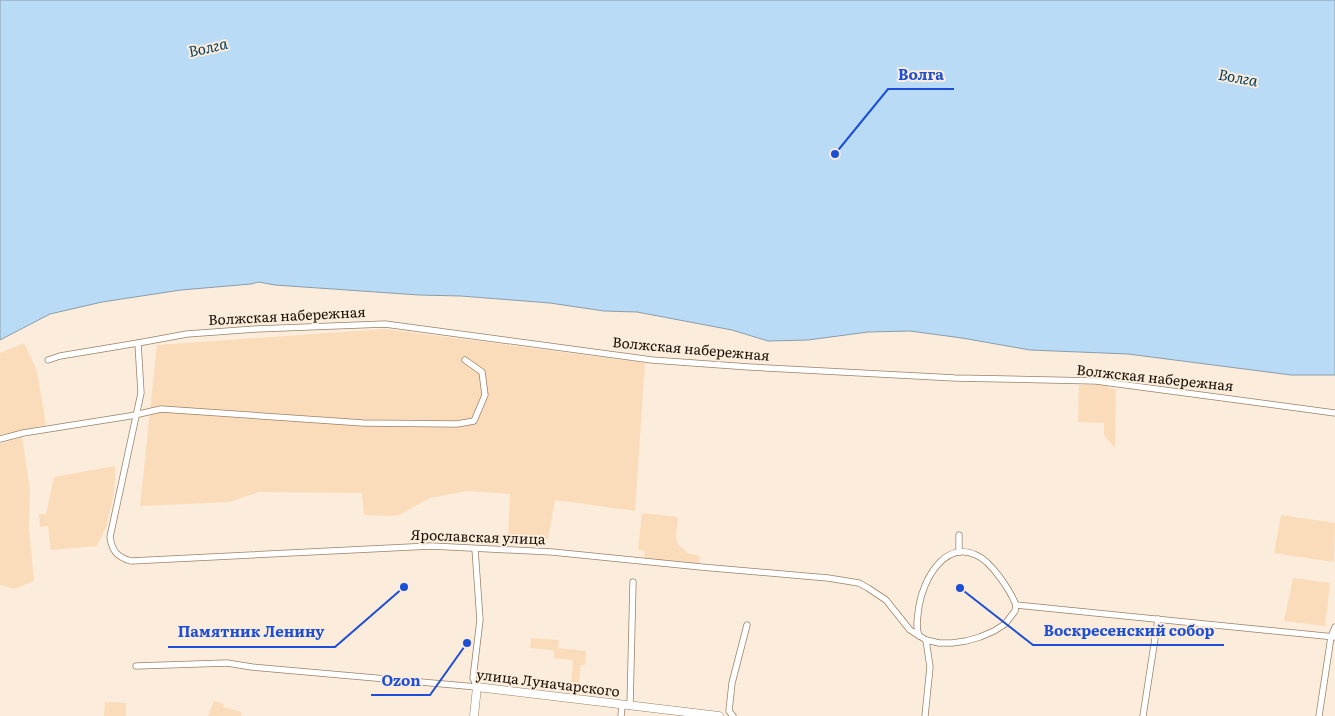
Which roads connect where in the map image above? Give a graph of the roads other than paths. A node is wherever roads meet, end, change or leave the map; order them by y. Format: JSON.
{"nodes":[{"id":1,"x":138,"y":343,"type":"junction"},
{"id":2,"x":48,"y":360,"type":"dead end"},
{"id":3,"x":465,"y":360,"type":"dead end"},
{"id":4,"x":1335,"y":413,"type":"edge"},
{"id":5,"x":137,"y":414,"type":"junction"},
{"id":6,"x":0,"y":439,"type":"edge"},
{"id":7,"x":959,"y":535,"type":"dead end"},
{"id":8,"x":475,"y":549,"type":"junction"},
{"id":9,"x":959,"y":552,"type":"junction"},
{"id":10,"x":633,"y":582,"type":"dead end"},
{"id":11,"x":1016,"y":605,"type":"junction"},
{"id":12,"x":1158,"y":620,"type":"junction"},
{"id":13,"x":747,"y":625,"type":"dead end"},
{"id":14,"x":1335,"y":628,"type":"edge"},
{"id":15,"x":919,"y":636,"type":"junction"},
{"id":16,"x":1333,"y":637,"type":"edge"},
{"id":17,"x":926,"y":640,"type":"junction"},
{"id":18,"x":136,"y":666,"type":"dead end"},
{"id":19,"x":477,"y":687,"type":"junction"},
{"id":20,"x":626,"y":705,"type":"junction"},
{"id":21,"x":474,"y":716,"type":"edge"},
{"id":22,"x":621,"y":716,"type":"edge"},
{"id":23,"x":719,"y":716,"type":"edge"},
{"id":24,"x":733,"y":716,"type":"edge"},
{"id":25,"x":925,"y":716,"type":"edge"},
{"id":26,"x":1143,"y":716,"type":"edge"},
{"id":27,"x":1319,"y":716,"type":"edge"}],
"edges":[{"from":1,"to":2,"type":"street","name":"Волжская набережная"},
{"from":1,"to":4,"type":"street","name":"Волжская набережная"},
{"from":1,"to":5,"type":"street","name":"Ярославская улица"},
{"from":3,"to":5,"type":"street"},
{"from":5,"to":6,"type":"street"},
{"from":5,"to":8,"type":"street","name":"Ярославская улица"},
{"from":7,"to":9,"type":"street"},
{"from":8,"to":15,"type":"street","name":"Ярославская улица"},
{"from":8,"to":19,"type":"street"},
{"from":9,"to":11,"type":"street"},
{"from":9,"to":15,"type":"street"},
{"from":10,"to":20,"type":"street"},
{"from":11,"to":12,"type":"street"},
{"from":11,"to":17,"type":"street","name":"Ярославская улица"},
{"from":12,"to":16,"type":"street"},
{"from":12,"to":26,"type":"street"},
{"from":13,"to":24,"type":"street"},
{"from":14,"to":16,"type":"street"},
{"from":15,"to":17,"type":"street","name":"Ярославская улица"},
{"from":16,"to":27,"type":"street"},
{"from":17,"to":25,"type":"street"},
{"from":18,"to":19,"type":"street","name":"улица Луначарского"},
{"from":19,"to":20,"type":"street","name":"улица Луначарского"},
{"from":19,"to":21,"type":"street"},
{"from":20,"to":22,"type":"street"},
{"from":20,"to":23,"type":"street","name":"улица Луначарского"}]}
